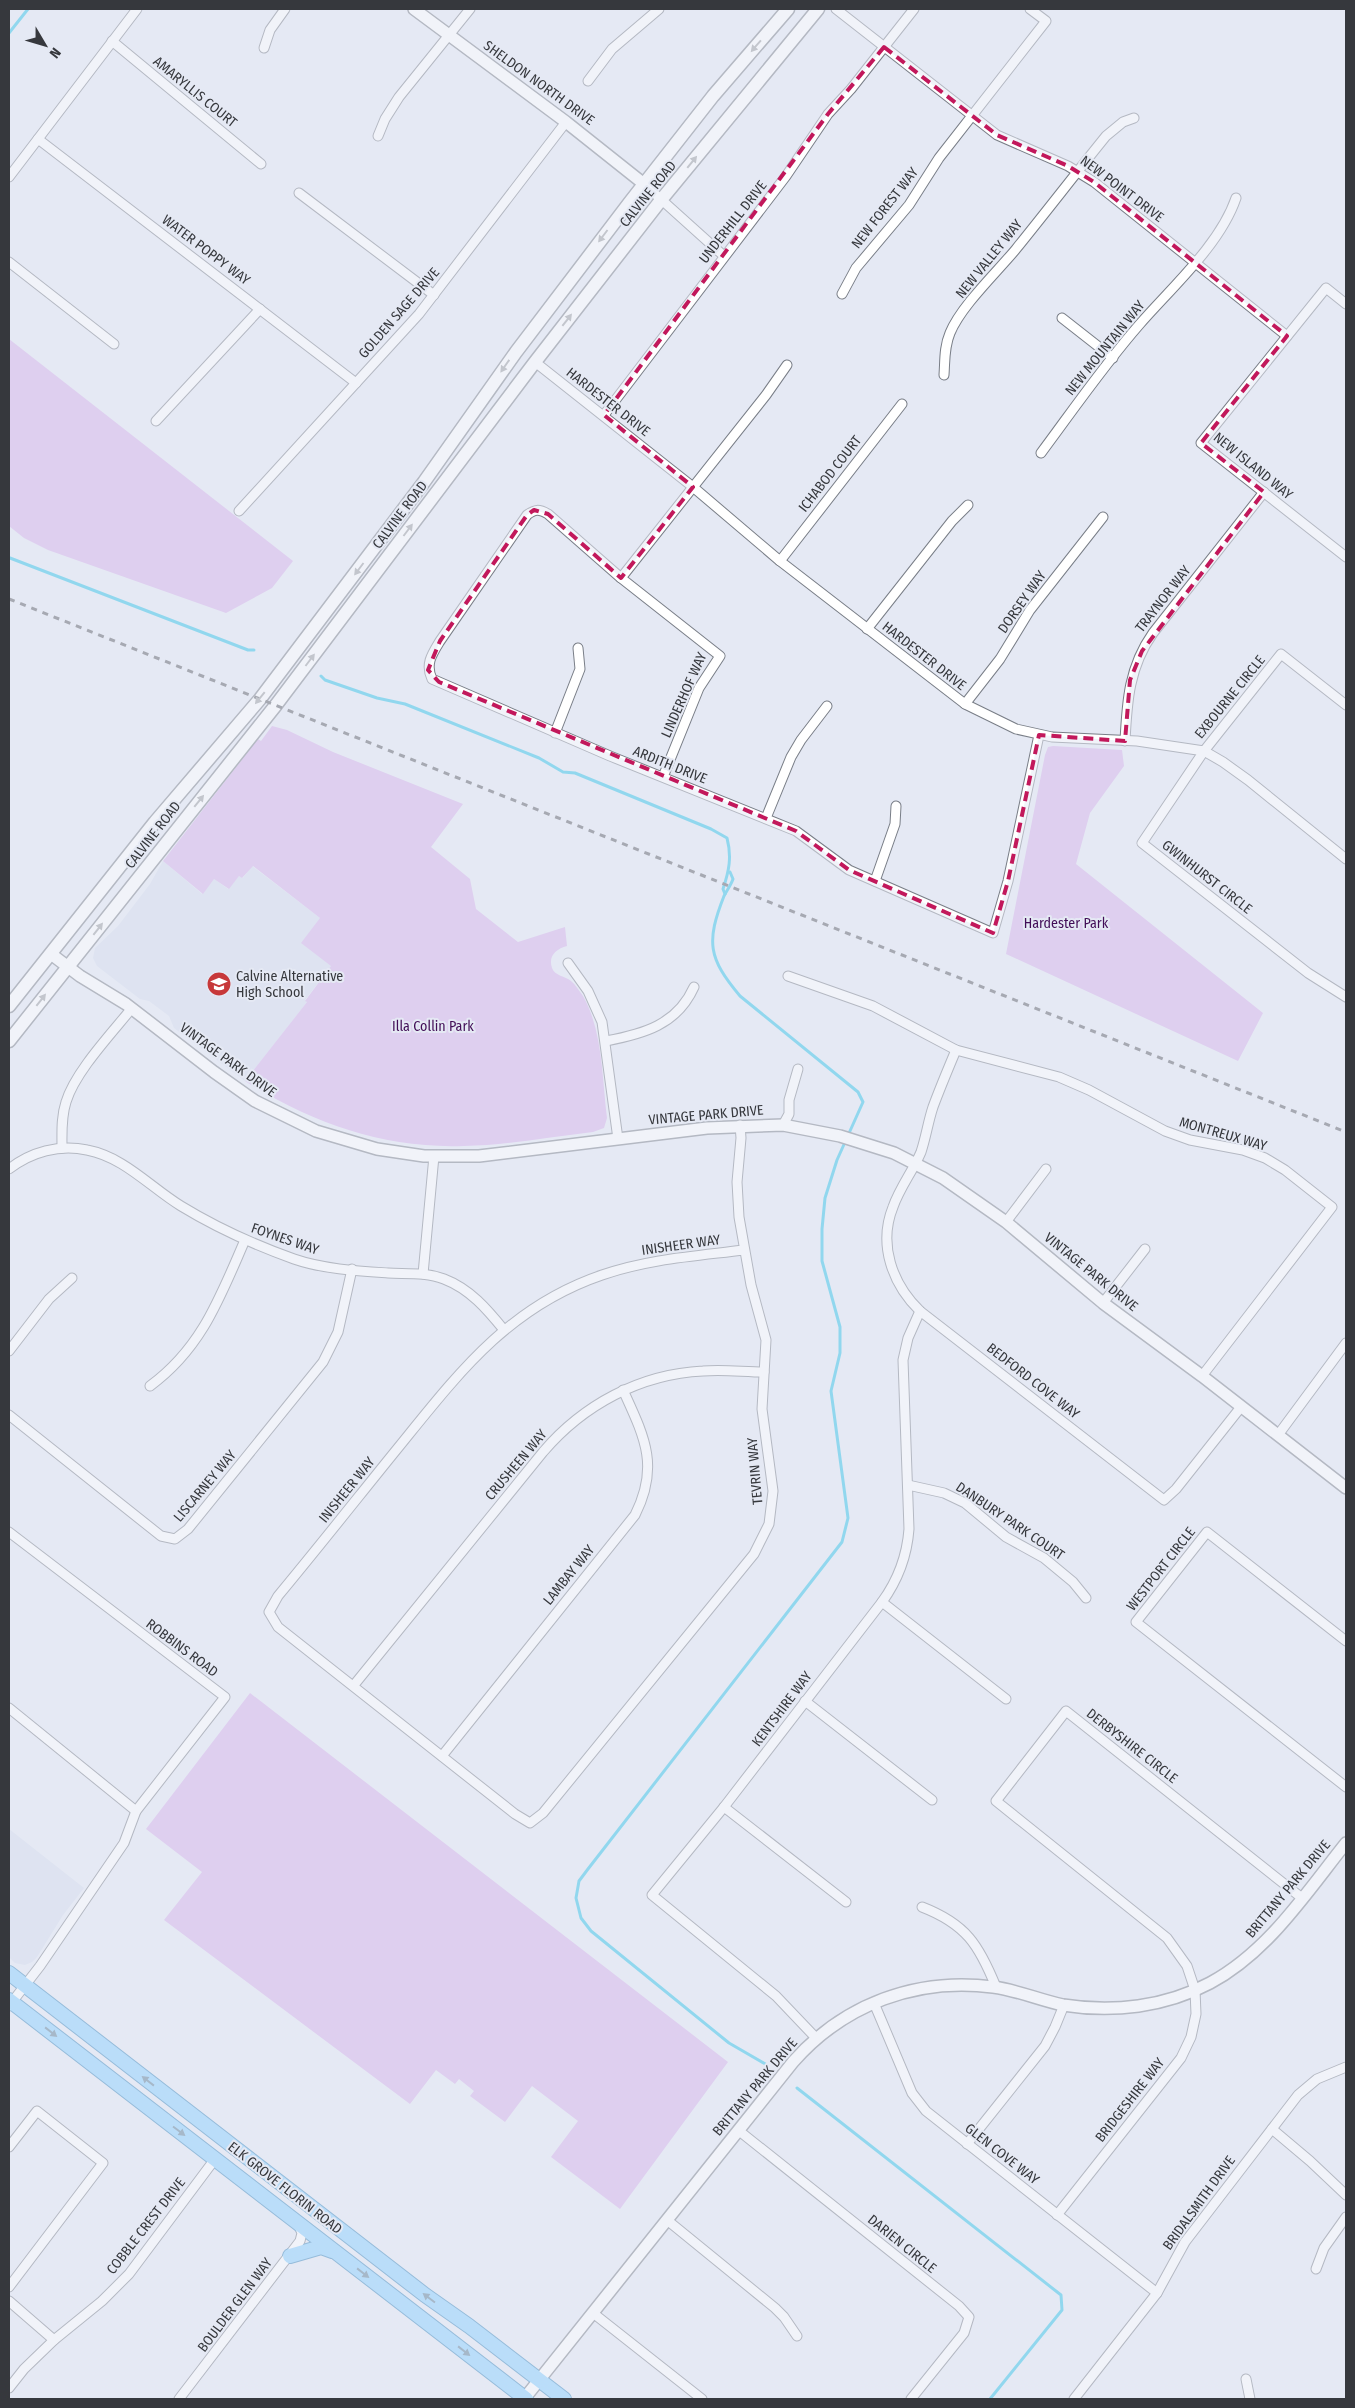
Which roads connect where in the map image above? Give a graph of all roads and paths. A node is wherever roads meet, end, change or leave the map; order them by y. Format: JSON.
{"nodes":[{"id":1,"x":137,"y":9,"type":"edge"},
{"id":2,"x":285,"y":9,"type":"edge"},
{"id":3,"x":414,"y":9,"type":"edge"},
{"id":4,"x":470,"y":9,"type":"edge"},
{"id":5,"x":659,"y":9,"type":"edge"},
{"id":6,"x":788,"y":9,"type":"edge"},
{"id":7,"x":818,"y":9,"type":"edge"},
{"id":8,"x":836,"y":9,"type":"edge"},
{"id":9,"x":914,"y":9,"type":"edge"},
{"id":10,"x":1030,"y":9,"type":"edge"},
{"id":11,"x":448,"y":35,"type":"junction"},
{"id":12,"x":112,"y":41,"type":"junction"},
{"id":13,"x":884,"y":47,"type":"junction"},
{"id":14,"x":264,"y":48,"type":"dead end"},
{"id":15,"x":588,"y":81,"type":"dead end"},
{"id":16,"x":972,"y":116,"type":"junction"},
{"id":17,"x":1134,"y":118,"type":"dead end"},
{"id":18,"x":566,"y":122,"type":"junction"},
{"id":19,"x":378,"y":136,"type":"dead end"},
{"id":20,"x":38,"y":139,"type":"junction"},
{"id":21,"x":261,"y":164,"type":"dead end"},
{"id":22,"x":1078,"y":171,"type":"junction"},
{"id":23,"x":9,"y":177,"type":"edge"},
{"id":24,"x":644,"y":184,"type":"junction"},
{"id":25,"x":299,"y":193,"type":"dead end"},
{"id":26,"x":1236,"y":198,"type":"dead end"},
{"id":27,"x":661,"y":200,"type":"junction"},
{"id":28,"x":724,"y":256,"type":"junction"},
{"id":29,"x":9,"y":262,"type":"edge"},
{"id":30,"x":1194,"y":262,"type":"junction"},
{"id":31,"x":842,"y":294,"type":"dead end"},
{"id":32,"x":434,"y":295,"type":"junction"},
{"id":33,"x":1346,"y":304,"type":"edge"},
{"id":34,"x":260,"y":309,"type":"junction"},
{"id":35,"x":1062,"y":318,"type":"dead end"},
{"id":36,"x":1287,"y":336,"type":"junction"},
{"id":37,"x":114,"y":344,"type":"dead end"},
{"id":38,"x":1113,"y":358,"type":"junction"},
{"id":39,"x":534,"y":362,"type":"junction"},
{"id":40,"x":787,"y":365,"type":"dead end"},
{"id":41,"x":944,"y":375,"type":"dead end"},
{"id":42,"x":356,"y":383,"type":"junction"},
{"id":43,"x":902,"y":404,"type":"dead end"},
{"id":44,"x":604,"y":415,"type":"junction"},
{"id":45,"x":156,"y":421,"type":"dead end"},
{"id":46,"x":1041,"y":452,"type":"dead end"},
{"id":47,"x":693,"y":487,"type":"junction"},
{"id":48,"x":1264,"y":492,"type":"junction"},
{"id":49,"x":968,"y":505,"type":"dead end"},
{"id":50,"x":239,"y":511,"type":"dead end"},
{"id":51,"x":1103,"y":517,"type":"dead end"},
{"id":52,"x":1346,"y":557,"type":"edge"},
{"id":53,"x":780,"y":560,"type":"junction"},
{"id":54,"x":621,"y":578,"type":"junction"},
{"id":55,"x":867,"y":629,"type":"junction"},
{"id":56,"x":578,"y":648,"type":"dead end"},
{"id":57,"x":965,"y":704,"type":"junction"},
{"id":58,"x":1346,"y":705,"type":"edge"},
{"id":59,"x":827,"y":706,"type":"dead end"},
{"id":60,"x":555,"y":733,"type":"junction"},
{"id":61,"x":1039,"y":735,"type":"junction"},
{"id":62,"x":1125,"y":741,"type":"junction"},
{"id":63,"x":1204,"y":751,"type":"junction"},
{"id":64,"x":663,"y":777,"type":"junction"},
{"id":65,"x":896,"y":806,"type":"dead end"},
{"id":66,"x":766,"y":818,"type":"junction"},
{"id":67,"x":1346,"y":858,"type":"edge"},
{"id":68,"x":874,"y":881,"type":"junction"},
{"id":69,"x":51,"y":954,"type":"junction"},
{"id":70,"x":568,"y":963,"type":"dead end"},
{"id":71,"x":68,"y":967,"type":"junction"},
{"id":72,"x":788,"y":976,"type":"dead end"},
{"id":73,"x":694,"y":987,"type":"dead end"},
{"id":74,"x":1346,"y":996,"type":"edge"},
{"id":75,"x":9,"y":1006,"type":"edge"},
{"id":76,"x":132,"y":1008,"type":"junction"},
{"id":77,"x":606,"y":1041,"type":"junction"},
{"id":78,"x":9,"y":1042,"type":"edge"},
{"id":79,"x":956,"y":1050,"type":"junction"},
{"id":80,"x":798,"y":1069,"type":"dead end"},
{"id":81,"x":740,"y":1125,"type":"junction"},
{"id":82,"x":783,"y":1125,"type":"junction"},
{"id":83,"x":618,"y":1139,"type":"junction"},
{"id":84,"x":62,"y":1148,"type":"junction"},
{"id":85,"x":434,"y":1156,"type":"junction"},
{"id":86,"x":916,"y":1163,"type":"junction"},
{"id":87,"x":9,"y":1169,"type":"edge"},
{"id":88,"x":1046,"y":1169,"type":"dead end"},
{"id":89,"x":1006,"y":1222,"type":"junction"},
{"id":90,"x":245,"y":1240,"type":"junction"},
{"id":91,"x":1145,"y":1249,"type":"dead end"},
{"id":92,"x":744,"y":1250,"type":"junction"},
{"id":93,"x":352,"y":1269,"type":"junction"},
{"id":94,"x":424,"y":1274,"type":"junction"},
{"id":95,"x":72,"y":1278,"type":"dead end"},
{"id":96,"x":1103,"y":1303,"type":"junction"},
{"id":97,"x":920,"y":1311,"type":"junction"},
{"id":98,"x":504,"y":1330,"type":"junction"},
{"id":99,"x":1346,"y":1343,"type":"edge"},
{"id":100,"x":9,"y":1351,"type":"edge"},
{"id":101,"x":764,"y":1372,"type":"junction"},
{"id":102,"x":1202,"y":1376,"type":"junction"},
{"id":103,"x":150,"y":1386,"type":"dead end"},
{"id":104,"x":623,"y":1390,"type":"junction"},
{"id":105,"x":1241,"y":1407,"type":"junction"},
{"id":106,"x":9,"y":1416,"type":"edge"},
{"id":107,"x":1278,"y":1435,"type":"junction"},
{"id":108,"x":908,"y":1485,"type":"junction"},
{"id":109,"x":1346,"y":1488,"type":"edge"},
{"id":110,"x":9,"y":1532,"type":"edge"},
{"id":111,"x":1086,"y":1598,"type":"dead end"},
{"id":112,"x":882,"y":1602,"type":"junction"},
{"id":113,"x":1346,"y":1641,"type":"edge"},
{"id":114,"x":354,"y":1685,"type":"junction"},
{"id":115,"x":1006,"y":1699,"type":"dead end"},
{"id":116,"x":805,"y":1701,"type":"junction"},
{"id":117,"x":9,"y":1708,"type":"edge"},
{"id":118,"x":442,"y":1756,"type":"junction"},
{"id":119,"x":1346,"y":1787,"type":"edge"},
{"id":120,"x":932,"y":1800,"type":"dead end"},
{"id":121,"x":724,"y":1807,"type":"junction"},
{"id":122,"x":136,"y":1811,"type":"junction"},
{"id":123,"x":530,"y":1823,"type":"joint"},
{"id":124,"x":1346,"y":1843,"type":"edge"},
{"id":125,"x":1302,"y":1898,"type":"junction"},
{"id":126,"x":846,"y":1902,"type":"dead end"},
{"id":127,"x":922,"y":1907,"type":"dead end"},
{"id":128,"x":9,"y":1973,"type":"edge"},
{"id":129,"x":24,"y":1986,"type":"junction"},
{"id":130,"x":996,"y":1987,"type":"junction"},
{"id":131,"x":1195,"y":1990,"type":"junction"},
{"id":132,"x":10,"y":2003,"type":"edge"},
{"id":133,"x":874,"y":2003,"type":"junction"},
{"id":134,"x":1064,"y":2005,"type":"junction"},
{"id":135,"x":816,"y":2038,"type":"junction"},
{"id":136,"x":1346,"y":2067,"type":"edge"},
{"id":137,"x":1272,"y":2129,"type":"junction"},
{"id":138,"x":738,"y":2130,"type":"junction"},
{"id":139,"x":967,"y":2144,"type":"junction"},
{"id":140,"x":9,"y":2147,"type":"edge"},
{"id":141,"x":215,"y":2159,"type":"junction"},
{"id":142,"x":1346,"y":2195,"type":"edge"},
{"id":143,"x":1057,"y":2215,"type":"junction"},
{"id":144,"x":1346,"y":2217,"type":"edge"},
{"id":145,"x":667,"y":2220,"type":"junction"},
{"id":146,"x":298,"y":2224,"type":"junction"},
{"id":147,"x":336,"y":2252,"type":"junction"},
{"id":148,"x":290,"y":2256,"type":"junction"},
{"id":149,"x":1316,"y":2269,"type":"dead end"},
{"id":150,"x":9,"y":2286,"type":"edge"},
{"id":151,"x":1157,"y":2293,"type":"junction"},
{"id":152,"x":9,"y":2301,"type":"edge"},
{"id":153,"x":593,"y":2314,"type":"junction"},
{"id":154,"x":797,"y":2336,"type":"dead end"},
{"id":155,"x":54,"y":2340,"type":"junction"},
{"id":156,"x":1246,"y":2379,"type":"dead end"},
{"id":157,"x":539,"y":2380,"type":"junction"},
{"id":158,"x":9,"y":2388,"type":"edge"},
{"id":159,"x":1076,"y":2398,"type":"edge"},
{"id":160,"x":179,"y":2399,"type":"edge"},
{"id":161,"x":525,"y":2399,"type":"edge"},
{"id":162,"x":564,"y":2399,"type":"edge"},
{"id":163,"x":702,"y":2399,"type":"edge"},
{"id":164,"x":911,"y":2399,"type":"edge"},
{"id":165,"x":1250,"y":2399,"type":"edge"}],
"edges":[{"from":1,"to":12,"type":"street"},
{"from":2,"to":14,"type":"street"},
{"from":3,"to":11,"type":"street","name":"SHELDON NORTH DRIVE"},
{"from":4,"to":11,"type":"street"},
{"from":5,"to":15,"type":"street"},
{"from":6,"to":24,"type":"main road","name":"CALVINE ROAD","one_way":true},
{"from":27,"to":7,"type":"main road","name":"CALVINE ROAD","one_way":true},
{"from":8,"to":13,"type":"street","name":"NEW POINT DRIVE"},
{"from":9,"to":13,"type":"street","name":"UNDERHILL DRIVE"},
{"from":10,"to":16,"type":"street","name":"NEW FOREST WAY"},
{"from":11,"to":18,"type":"street","name":"SHELDON NORTH DRIVE"},
{"from":11,"to":19,"type":"street"},
{"from":12,"to":20,"type":"street"},
{"from":12,"to":21,"type":"street","name":"AMARYLLIS COURT"},
{"from":13,"to":16,"type":"street","name":"NEW POINT DRIVE"},
{"from":13,"to":28,"type":"street","name":"UNDERHILL DRIVE"},
{"from":16,"to":22,"type":"street","name":"NEW POINT DRIVE"},
{"from":16,"to":31,"type":"street","name":"NEW FOREST WAY"},
{"from":17,"to":22,"type":"street","name":"NEW VALLEY WAY"},
{"from":18,"to":24,"type":"street","name":"SHELDON NORTH DRIVE"},
{"from":18,"to":32,"type":"street","name":"GOLDEN SAGE DRIVE"},
{"from":20,"to":23,"type":"street"},
{"from":20,"to":34,"type":"street","name":"WATER POPPY WAY"},
{"from":22,"to":30,"type":"street","name":"NEW POINT DRIVE"},
{"from":22,"to":41,"type":"street","name":"NEW VALLEY WAY"},
{"from":24,"to":27,"type":"street"},
{"from":24,"to":69,"type":"main road","name":"CALVINE ROAD","one_way":true},
{"from":25,"to":32,"type":"street"},
{"from":26,"to":30,"type":"street","name":"NEW MOUNTAIN WAY"},
{"from":27,"to":28,"type":"street"},
{"from":39,"to":27,"type":"main road","name":"CALVINE ROAD","one_way":true},
{"from":28,"to":44,"type":"street","name":"UNDERHILL DRIVE"},
{"from":29,"to":37,"type":"street"},
{"from":30,"to":36,"type":"street","name":"NEW POINT DRIVE"},
{"from":30,"to":38,"type":"street","name":"NEW MOUNTAIN WAY"},
{"from":32,"to":42,"type":"street","name":"GOLDEN SAGE DRIVE"},
{"from":33,"to":36,"type":"street"},
{"from":34,"to":42,"type":"street","name":"WATER POPPY WAY"},
{"from":34,"to":45,"type":"street"},
{"from":35,"to":38,"type":"street"},
{"from":36,"to":48,"type":"street","name":"NEW ISLAND WAY"},
{"from":38,"to":46,"type":"street","name":"NEW MOUNTAIN WAY"},
{"from":39,"to":44,"type":"street","name":"HARDESTER DRIVE"},
{"from":71,"to":39,"type":"main road","name":"CALVINE ROAD","one_way":true},
{"from":40,"to":47,"type":"street"},
{"from":42,"to":50,"type":"street","name":"GOLDEN SAGE DRIVE"},
{"from":43,"to":53,"type":"street","name":"ICHABOD COURT"},
{"from":44,"to":47,"type":"street","name":"HARDESTER DRIVE"},
{"from":47,"to":53,"type":"street","name":"HARDESTER DRIVE"},
{"from":47,"to":54,"type":"street"},
{"from":48,"to":52,"type":"street","name":"NEW ISLAND WAY"},
{"from":48,"to":62,"type":"street","name":"TRAYNOR WAY"},
{"from":49,"to":55,"type":"street"},
{"from":51,"to":57,"type":"street","name":"DORSEY WAY"},
{"from":53,"to":55,"type":"street","name":"HARDESTER DRIVE"},
{"from":54,"to":60,"type":"street","name":"ARDITH DRIVE"},
{"from":54,"to":64,"type":"street","name":"LINDERHOF WAY"},
{"from":55,"to":57,"type":"street","name":"HARDESTER DRIVE"},
{"from":56,"to":60,"type":"street"},
{"from":57,"to":61,"type":"street","name":"HARDESTER DRIVE"},
{"from":58,"to":63,"type":"street","name":"EXBOURNE CIRCLE"},
{"from":59,"to":66,"type":"street"},
{"from":60,"to":64,"type":"street","name":"ARDITH DRIVE"},
{"from":61,"to":62,"type":"street","name":"HARDESTER DRIVE"},
{"from":61,"to":68,"type":"street","name":"ARDITH DRIVE"},
{"from":62,"to":63,"type":"street","name":"HARDESTER DRIVE"},
{"from":63,"to":67,"type":"street","name":"HARDESTER DRIVE"},
{"from":63,"to":74,"type":"street","name":"GWINHURST CIRCLE"},
{"from":64,"to":66,"type":"street","name":"ARDITH DRIVE"},
{"from":65,"to":68,"type":"street"},
{"from":66,"to":68,"type":"street","name":"ARDITH DRIVE"},
{"from":69,"to":71,"type":"street","name":"VINTAGE PARK DRIVE"},
{"from":69,"to":75,"type":"main road","name":"CALVINE ROAD"},
{"from":70,"to":77,"type":"street"},
{"from":71,"to":76,"type":"street","name":"VINTAGE PARK DRIVE"},
{"from":78,"to":71,"type":"main road","name":"CALVINE ROAD","one_way":true},
{"from":72,"to":79,"type":"street"},
{"from":73,"to":77,"type":"street"},
{"from":76,"to":84,"type":"street"},
{"from":76,"to":85,"type":"street","name":"VINTAGE PARK DRIVE"},
{"from":77,"to":83,"type":"street"},
{"from":79,"to":86,"type":"street","name":"BEDFORD COVE WAY"},
{"from":79,"to":102,"type":"street","name":"MONTREUX WAY"},
{"from":80,"to":82,"type":"street"},
{"from":81,"to":82,"type":"street","name":"VINTAGE PARK DRIVE"},
{"from":81,"to":83,"type":"street","name":"VINTAGE PARK DRIVE"},
{"from":81,"to":92,"type":"street","name":"TEVRIN WAY"},
{"from":82,"to":86,"type":"street","name":"VINTAGE PARK DRIVE"},
{"from":83,"to":85,"type":"street","name":"VINTAGE PARK DRIVE"},
{"from":84,"to":87,"type":"street"},
{"from":84,"to":90,"type":"street","name":"FOYNES WAY"},
{"from":85,"to":94,"type":"street"},
{"from":86,"to":89,"type":"street","name":"VINTAGE PARK DRIVE"},
{"from":86,"to":97,"type":"street","name":"BEDFORD COVE WAY"},
{"from":88,"to":89,"type":"street"},
{"from":89,"to":96,"type":"street","name":"VINTAGE PARK DRIVE"},
{"from":90,"to":93,"type":"street","name":"FOYNES WAY"},
{"from":90,"to":103,"type":"street"},
{"from":91,"to":96,"type":"street"},
{"from":92,"to":98,"type":"street","name":"INISHEER WAY"},
{"from":92,"to":101,"type":"street","name":"TEVRIN WAY"},
{"from":93,"to":94,"type":"street","name":"FOYNES WAY"},
{"from":93,"to":106,"type":"street","name":"LISCARNEY WAY"},
{"from":94,"to":98,"type":"street","name":"FOYNES WAY"},
{"from":95,"to":100,"type":"street"},
{"from":96,"to":102,"type":"street","name":"VINTAGE PARK DRIVE"},
{"from":97,"to":105,"type":"street","name":"BEDFORD COVE WAY"},
{"from":97,"to":108,"type":"street","name":"KENTSHIRE WAY"},
{"from":98,"to":114,"type":"street","name":"INISHEER WAY"},
{"from":99,"to":107,"type":"street"},
{"from":101,"to":104,"type":"street","name":"CRUSHEEN WAY"},
{"from":101,"to":123,"type":"street","name":"TEVRIN WAY"},
{"from":102,"to":105,"type":"street","name":"VINTAGE PARK DRIVE"},
{"from":104,"to":114,"type":"street","name":"CRUSHEEN WAY"},
{"from":104,"to":118,"type":"street","name":"LAMBAY WAY"},
{"from":105,"to":107,"type":"street","name":"VINTAGE PARK DRIVE"},
{"from":107,"to":109,"type":"street","name":"VINTAGE PARK DRIVE"},
{"from":108,"to":111,"type":"street","name":"DANBURY PARK COURT"},
{"from":108,"to":112,"type":"street","name":"KENTSHIRE WAY"},
{"from":110,"to":122,"type":"street","name":"ROBBINS ROAD"},
{"from":112,"to":115,"type":"street"},
{"from":112,"to":116,"type":"street","name":"KENTSHIRE WAY"},
{"from":113,"to":119,"type":"street","name":"WESTPORT CIRCLE"},
{"from":114,"to":118,"type":"street","name":"INISHEER WAY"},
{"from":116,"to":120,"type":"street"},
{"from":116,"to":121,"type":"street","name":"KENTSHIRE WAY"},
{"from":117,"to":122,"type":"street"},
{"from":118,"to":123,"type":"street","name":"INISHEER WAY"},
{"from":121,"to":126,"type":"street"},
{"from":121,"to":135,"type":"street","name":"KENTSHIRE WAY"},
{"from":122,"to":129,"type":"street","name":"ROBBINS ROAD"},
{"from":124,"to":125,"type":"street","name":"BRITTANY PARK DRIVE"},
{"from":125,"to":131,"type":"street","name":"BRITTANY PARK DRIVE"},
{"from":125,"to":131,"type":"street","name":"DERBYSHIRE CIRCLE"},
{"from":127,"to":130,"type":"street"},
{"from":128,"to":129,"type":"main road","name":"ELK GROVE FLORIN ROAD"},
{"from":129,"to":132,"type":"street","name":"ROBBINS ROAD"},
{"from":157,"to":129,"type":"main road","name":"ELK GROVE FLORIN ROAD","one_way":true},
{"from":130,"to":133,"type":"street","name":"BRITTANY PARK DRIVE"},
{"from":130,"to":134,"type":"street","name":"BRITTANY PARK DRIVE"},
{"from":131,"to":134,"type":"street","name":"BRITTANY PARK DRIVE"},
{"from":131,"to":143,"type":"street","name":"BRIDGESHIRE WAY"},
{"from":132,"to":141,"type":"main road","name":"ELK GROVE FLORIN ROAD","one_way":true},
{"from":133,"to":135,"type":"street","name":"BRITTANY PARK DRIVE"},
{"from":133,"to":139,"type":"street","name":"GLEN COVE WAY"},
{"from":134,"to":139,"type":"street"},
{"from":135,"to":138,"type":"street","name":"BRITTANY PARK DRIVE"},
{"from":136,"to":137,"type":"street","name":"BRIDALSMITH DRIVE"},
{"from":137,"to":142,"type":"street"},
{"from":137,"to":151,"type":"street","name":"BRIDALSMITH DRIVE"},
{"from":138,"to":145,"type":"street","name":"BRITTANY PARK DRIVE"},
{"from":138,"to":164,"type":"street","name":"DARIEN CIRCLE"},
{"from":139,"to":143,"type":"street","name":"GLEN COVE WAY"},
{"from":140,"to":150,"type":"street"},
{"from":141,"to":146,"type":"main road","name":"ELK GROVE FLORIN ROAD"},
{"from":141,"to":155,"type":"street","name":"COBBLE CREST DRIVE"},
{"from":143,"to":151,"type":"street","name":"GLEN COVE WAY"},
{"from":144,"to":149,"type":"street"},
{"from":145,"to":153,"type":"street","name":"BRITTANY PARK DRIVE"},
{"from":145,"to":154,"type":"street"},
{"from":146,"to":147,"type":"main road","name":"ELK GROVE FLORIN ROAD"},
{"from":146,"to":148,"type":"street","name":"BOULDER GLEN WAY"},
{"from":147,"to":148,"type":"main road"},
{"from":147,"to":161,"type":"main road","name":"ELK GROVE FLORIN ROAD","one_way":true},
{"from":148,"to":160,"type":"street","name":"BOULDER GLEN WAY"},
{"from":151,"to":159,"type":"street","name":"BRIDALSMITH DRIVE"},
{"from":152,"to":155,"type":"street"},
{"from":153,"to":157,"type":"street","name":"BRITTANY PARK DRIVE"},
{"from":153,"to":163,"type":"street"},
{"from":155,"to":158,"type":"street","name":"COBBLE CREST DRIVE"},
{"from":156,"to":165,"type":"street"},
{"from":157,"to":161,"type":"street","name":"BRITTANY PARK DRIVE"},
{"from":157,"to":162,"type":"main road","name":"ELK GROVE FLORIN ROAD"}]}
